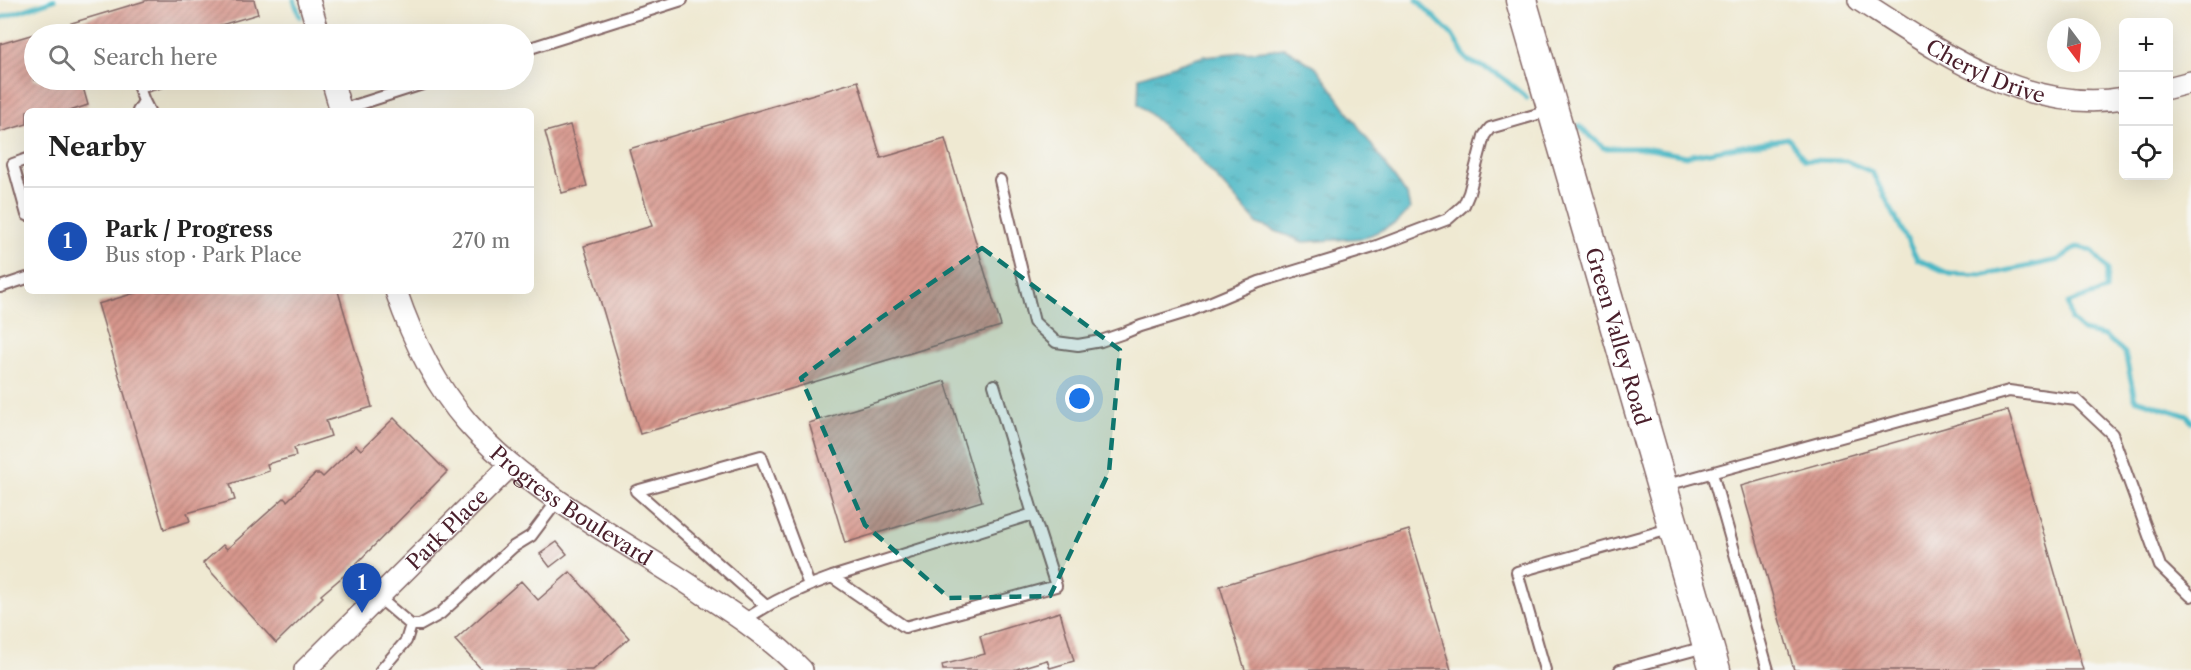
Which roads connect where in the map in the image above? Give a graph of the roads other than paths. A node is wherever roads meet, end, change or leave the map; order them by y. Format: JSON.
{"nodes":[{"id":1,"x":309,"y":0,"type":"edge"},
{"id":2,"x":682,"y":0,"type":"edge"},
{"id":3,"x":1521,"y":0,"type":"edge"},
{"id":4,"x":1859,"y":0,"type":"edge"},
{"id":5,"x":315,"y":24,"type":"edge"},
{"id":6,"x":534,"y":48,"type":"edge"},
{"id":7,"x":2191,"y":82,"type":"edge"},
{"id":8,"x":2173,"y":87,"type":"edge"},
{"id":9,"x":140,"y":90,"type":"edge"},
{"id":10,"x":335,"y":90,"type":"edge"},
{"id":11,"x":404,"y":90,"type":"edge"},
{"id":12,"x":2119,"y":99,"type":"edge"},
{"id":13,"x":146,"y":106,"type":"edge"},
{"id":14,"x":339,"y":108,"type":"edge"},
{"id":15,"x":349,"y":108,"type":"edge"},
{"id":16,"x":1553,"y":110,"type":"junction"},
{"id":17,"x":24,"y":160,"type":"edge"},
{"id":18,"x":1000,"y":180,"type":"dead end"},
{"id":19,"x":24,"y":204,"type":"edge"},
{"id":20,"x":24,"y":279,"type":"edge"},
{"id":21,"x":0,"y":287,"type":"edge"},
{"id":22,"x":397,"y":294,"type":"edge"},
{"id":23,"x":994,"y":385,"type":"dead end"},
{"id":24,"x":511,"y":465,"type":"junction"},
{"id":25,"x":1712,"y":473,"type":"junction"},
{"id":26,"x":1662,"y":486,"type":"junction"},
{"id":27,"x":558,"y":500,"type":"junction"},
{"id":28,"x":1033,"y":514,"type":"junction"},
{"id":29,"x":1674,"y":528,"type":"junction"},
{"id":30,"x":832,"y":577,"type":"junction"},
{"id":31,"x":809,"y":585,"type":"junction"},
{"id":32,"x":2191,"y":596,"type":"edge"},
{"id":33,"x":378,"y":597,"type":"junction"},
{"id":34,"x":766,"y":606,"type":"junction"},
{"id":35,"x":743,"y":621,"type":"junction"},
{"id":36,"x":411,"y":625,"type":"junction"},
{"id":37,"x":1712,"y":658,"type":"edge"},
{"id":38,"x":1639,"y":668,"type":"edge"},
{"id":39,"x":305,"y":670,"type":"edge"},
{"id":40,"x":381,"y":670,"type":"edge"},
{"id":41,"x":802,"y":670,"type":"edge"},
{"id":42,"x":1545,"y":670,"type":"edge"},
{"id":43,"x":1620,"y":670,"type":"edge"},
{"id":44,"x":1768,"y":670,"type":"edge"}],
"edges":[{"from":1,"to":5,"type":"street"},
{"from":2,"to":6,"type":"lane"},
{"from":3,"to":16,"type":"street","name":"Green Valley Road"},
{"from":4,"to":12,"type":"street","name":"Cheryl Drive"},
{"from":7,"to":8,"type":"street"},
{"from":9,"to":13,"type":"lane"},
{"from":10,"to":14,"type":"street"},
{"from":11,"to":15,"type":"lane"},
{"from":16,"to":18,"type":"lane"},
{"from":16,"to":26,"type":"street","name":"Green Valley Road"},
{"from":17,"to":19,"type":"lane"},
{"from":20,"to":21,"type":"lane"},
{"from":22,"to":24,"type":"street","name":"Progress Boulevard"},
{"from":23,"to":28,"type":"lane"},
{"from":24,"to":27,"type":"street","name":"Progress Boulevard"},
{"from":24,"to":33,"type":"street","name":"Park Place"},
{"from":25,"to":26,"type":"lane"},
{"from":25,"to":32,"type":"lane"},
{"from":25,"to":44,"type":"lane"},
{"from":26,"to":29,"type":"street","name":"Green Valley Road"},
{"from":27,"to":35,"type":"street","name":"Progress Boulevard"},
{"from":27,"to":36,"type":"lane"},
{"from":28,"to":30,"type":"lane"},
{"from":28,"to":30,"type":"lane"},
{"from":29,"to":37,"type":"street","name":"Green Valley Road"},
{"from":29,"to":42,"type":"lane"},
{"from":30,"to":31,"type":"lane"},
{"from":31,"to":34,"type":"lane"},
{"from":31,"to":34,"type":"lane"},
{"from":33,"to":36,"type":"lane"},
{"from":33,"to":39,"type":"street","name":"Park Place"},
{"from":34,"to":35,"type":"lane"},
{"from":35,"to":41,"type":"street","name":"Progress Boulevard"},
{"from":36,"to":40,"type":"lane"},
{"from":37,"to":38,"type":"lane"},
{"from":38,"to":43,"type":"lane"}]}
